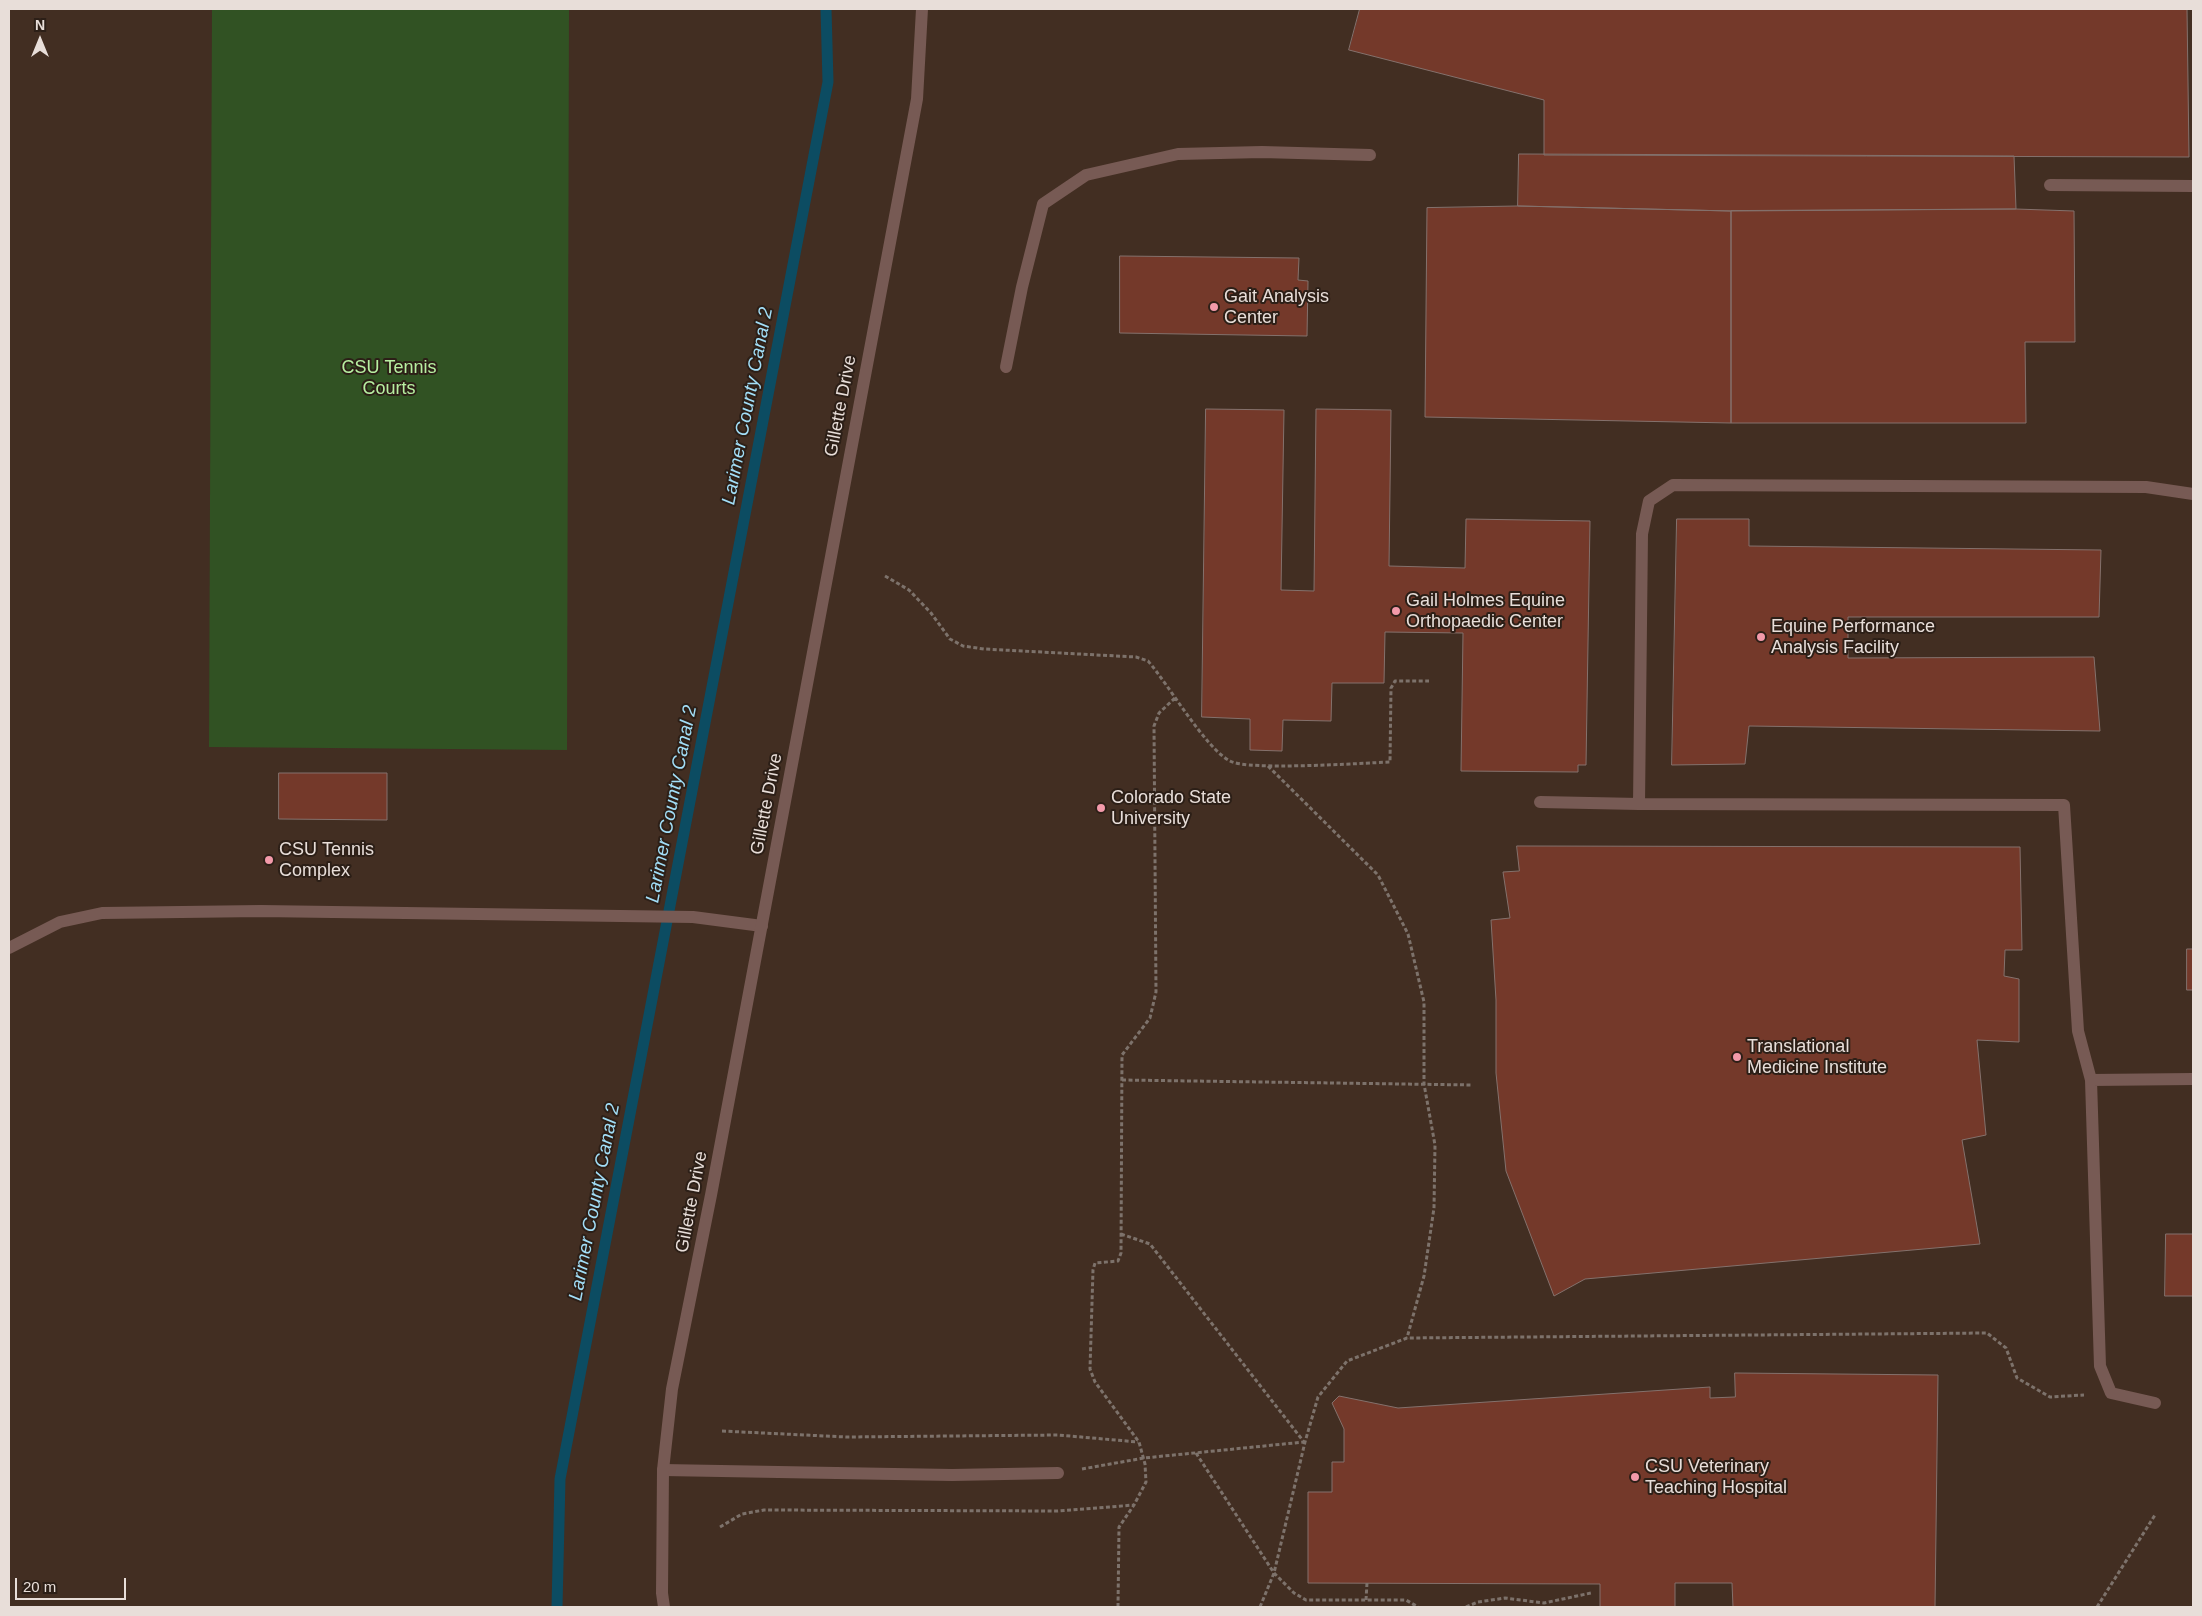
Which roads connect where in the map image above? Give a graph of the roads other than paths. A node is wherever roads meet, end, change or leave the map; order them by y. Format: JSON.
{"nodes":[{"id":1,"x":922,"y":9,"type":"edge"},
{"id":2,"x":1370,"y":156,"type":"dead end"},
{"id":3,"x":2050,"y":185,"type":"dead end"},
{"id":4,"x":2193,"y":186,"type":"edge"},
{"id":5,"x":1006,"y":366,"type":"dead end"},
{"id":6,"x":2193,"y":494,"type":"edge"},
{"id":7,"x":1540,"y":802,"type":"dead end"},
{"id":8,"x":1639,"y":804,"type":"junction"},
{"id":9,"x":762,"y":926,"type":"junction"},
{"id":10,"x":9,"y":948,"type":"edge"},
{"id":11,"x":2193,"y":1079,"type":"edge"},
{"id":12,"x":2091,"y":1080,"type":"junction"},
{"id":13,"x":2155,"y":1403,"type":"dead end"},
{"id":14,"x":663,"y":1470,"type":"junction"},
{"id":15,"x":1058,"y":1473,"type":"road end"},
{"id":16,"x":664,"y":1607,"type":"edge"}],
"edges":[{"from":1,"to":9,"type":"street","name":"Gillette Drive"},
{"from":2,"to":5,"type":"street"},
{"from":3,"to":4,"type":"street"},
{"from":6,"to":8,"type":"street"},
{"from":7,"to":8,"type":"street"},
{"from":8,"to":12,"type":"street"},
{"from":9,"to":10,"type":"street"},
{"from":9,"to":14,"type":"street","name":"Gillette Drive"},
{"from":11,"to":12,"type":"street"},
{"from":12,"to":13,"type":"street"},
{"from":14,"to":15,"type":"street"},
{"from":14,"to":16,"type":"street","name":"Gillette Drive"}]}
